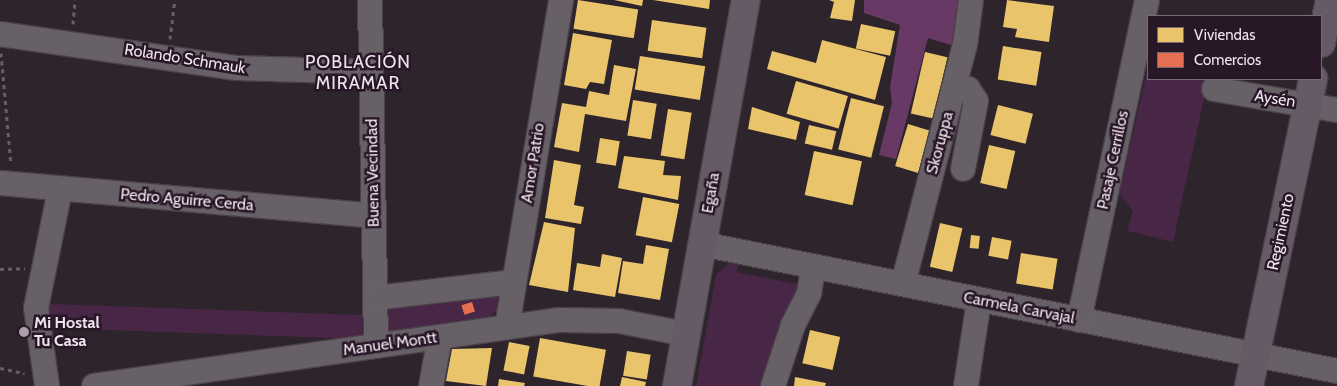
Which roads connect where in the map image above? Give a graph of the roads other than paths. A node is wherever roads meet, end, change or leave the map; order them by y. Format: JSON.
{"nodes":[{"id":1,"x":370,"y":0,"type":"edge"},
{"id":2,"x":560,"y":0,"type":"edge"},
{"id":3,"x":746,"y":0,"type":"edge"},
{"id":4,"x":971,"y":0,"type":"edge"},
{"id":5,"x":1146,"y":0,"type":"edge"},
{"id":6,"x":1330,"y":0,"type":"edge"},
{"id":7,"x":0,"y":34,"type":"edge"},
{"id":8,"x":1322,"y":37,"type":"edge"},
{"id":9,"x":371,"y":72,"type":"junction"},
{"id":10,"x":955,"y":85,"type":"junction"},
{"id":11,"x":1214,"y":89,"type":"dead end"},
{"id":12,"x":1310,"y":92,"type":"edge"},
{"id":13,"x":1337,"y":110,"type":"edge"},
{"id":14,"x":963,"y":169,"type":"dead end"},
{"id":15,"x":5,"y":184,"type":"edge"},
{"id":16,"x":60,"y":190,"type":"junction"},
{"id":17,"x":374,"y":216,"type":"junction"},
{"id":18,"x":702,"y":244,"type":"junction"},
{"id":19,"x":814,"y":266,"type":"junction"},
{"id":20,"x":513,"y":282,"type":"junction"},
{"id":21,"x":903,"y":284,"type":"junction"},
{"id":22,"x":375,"y":298,"type":"junction"},
{"id":23,"x":979,"y":300,"type":"junction"},
{"id":24,"x":1079,"y":320,"type":"junction"},
{"id":25,"x":507,"y":327,"type":"junction"},
{"id":26,"x":686,"y":334,"type":"junction"},
{"id":27,"x":440,"y":337,"type":"junction"},
{"id":28,"x":376,"y":346,"type":"junction"},
{"id":29,"x":1256,"y":356,"type":"junction"},
{"id":30,"x":1337,"y":371,"type":"edge"},
{"id":31,"x":47,"y":386,"type":"edge"},
{"id":32,"x":94,"y":386,"type":"edge"},
{"id":33,"x":431,"y":386,"type":"edge"},
{"id":34,"x":677,"y":386,"type":"edge"},
{"id":35,"x":773,"y":386,"type":"edge"},
{"id":36,"x":966,"y":386,"type":"edge"},
{"id":37,"x":1249,"y":386,"type":"edge"}],
"edges":[{"from":1,"to":9,"type":"street","name":"Buena Vecindad"},
{"from":2,"to":20,"type":"street","name":"Amor Patrio"},
{"from":3,"to":18,"type":"main road","name":"Egaña"},
{"from":4,"to":10,"type":"street","name":"Skoruppa"},
{"from":5,"to":24,"type":"street","name":"Pasaje Cerrillos"},
{"from":6,"to":8,"type":"main road"},
{"from":7,"to":9,"type":"street","name":"Rolando Schmauk"},
{"from":9,"to":17,"type":"street","name":"Buena Vecindad"},
{"from":10,"to":14,"type":"street"},
{"from":10,"to":21,"type":"street","name":"Skoruppa"},
{"from":11,"to":12,"type":"street","name":"Aysén"},
{"from":12,"to":13,"type":"street","name":"Aysén"},
{"from":12,"to":29,"type":"main road","name":"Regimiento"},
{"from":15,"to":16,"type":"street","name":"Pedro Aguirre Cerda"},
{"from":16,"to":17,"type":"street","name":"Pedro Aguirre Cerda"},
{"from":16,"to":31,"type":"street"},
{"from":17,"to":22,"type":"street","name":"Buena Vecindad"},
{"from":18,"to":19,"type":"street","name":"Carmela Carvajal"},
{"from":18,"to":26,"type":"main road","name":"Egaña"},
{"from":19,"to":21,"type":"street","name":"Carmela Carvajal"},
{"from":19,"to":35,"type":"street"},
{"from":20,"to":22,"type":"street"},
{"from":20,"to":25,"type":"street","name":"Amor Patrio"},
{"from":21,"to":23,"type":"street","name":"Carmela Carvajal"},
{"from":22,"to":28,"type":"street","name":"Buena Vecindad"},
{"from":23,"to":24,"type":"street","name":"Carmela Carvajal"},
{"from":23,"to":36,"type":"street"},
{"from":24,"to":29,"type":"street","name":"Carmela Carvajal"},
{"from":25,"to":26,"type":"street","name":"Manuel Montt"},
{"from":25,"to":27,"type":"street","name":"Manuel Montt"},
{"from":26,"to":34,"type":"main road","name":"Egaña"},
{"from":27,"to":28,"type":"street","name":"Manuel Montt"},
{"from":27,"to":33,"type":"street"},
{"from":28,"to":32,"type":"street","name":"Manuel Montt"},
{"from":29,"to":30,"type":"street","name":"Carmela Carvajal"},
{"from":29,"to":37,"type":"main road","name":"Regimiento"}]}
